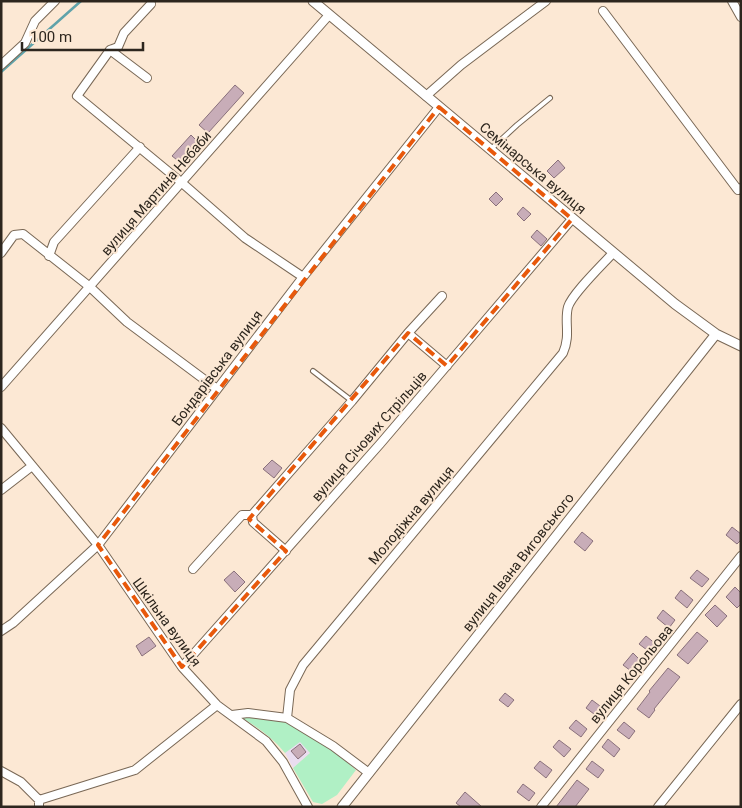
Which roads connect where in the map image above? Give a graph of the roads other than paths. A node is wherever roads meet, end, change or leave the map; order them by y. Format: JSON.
{"nodes":[{"id":1,"x":55,"y":1,"type":"edge"},
{"id":2,"x":546,"y":1,"type":"edge"},
{"id":3,"x":732,"y":1,"type":"edge"},
{"id":4,"x":318,"y":3,"type":"edge"},
{"id":5,"x":151,"y":4,"type":"dead end"},
{"id":6,"x":603,"y":11,"type":"dead end"},
{"id":7,"x":329,"y":16,"type":"junction"},
{"id":8,"x":741,"y":17,"type":"edge"},
{"id":9,"x":110,"y":50,"type":"junction"},
{"id":10,"x":1,"y":65,"type":"edge"},
{"id":11,"x":147,"y":78,"type":"dead end"},
{"id":12,"x":426,"y":96,"type":"junction"},
{"id":13,"x":550,"y":98,"type":"dead end"},
{"id":14,"x":439,"y":107,"type":"junction"},
{"id":15,"x":140,"y":147,"type":"junction"},
{"id":16,"x":490,"y":150,"type":"junction"},
{"id":17,"x":181,"y":182,"type":"junction"},
{"id":18,"x":741,"y":188,"type":"edge"},
{"id":19,"x":572,"y":219,"type":"junction"},
{"id":20,"x":1,"y":253,"type":"edge"},
{"id":21,"x":613,"y":253,"type":"junction"},
{"id":22,"x":49,"y":256,"type":"junction"},
{"id":23,"x":303,"y":277,"type":"junction"},
{"id":24,"x":90,"y":287,"type":"junction"},
{"id":25,"x":442,"y":296,"type":"dead end"},
{"id":26,"x":408,"y":333,"type":"junction"},
{"id":27,"x":716,"y":334,"type":"junction"},
{"id":28,"x":741,"y":346,"type":"edge"},
{"id":29,"x":447,"y":366,"type":"junction"},
{"id":30,"x":312,"y":371,"type":"dead end"},
{"id":31,"x":1,"y":387,"type":"edge"},
{"id":32,"x":217,"y":389,"type":"junction"},
{"id":33,"x":352,"y":401,"type":"junction"},
{"id":34,"x":1,"y":428,"type":"edge"},
{"id":35,"x":32,"y":466,"type":"junction"},
{"id":36,"x":1,"y":490,"type":"edge"},
{"id":37,"x":252,"y":515,"type":"junction"},
{"id":38,"x":98,"y":545,"type":"junction"},
{"id":39,"x":286,"y":550,"type":"junction"},
{"id":40,"x":741,"y":556,"type":"edge"},
{"id":41,"x":194,"y":569,"type":"dead end"},
{"id":42,"x":1,"y":631,"type":"edge"},
{"id":43,"x":182,"y":667,"type":"junction"},
{"id":44,"x":217,"y":704,"type":"junction"},
{"id":45,"x":741,"y":704,"type":"edge"},
{"id":46,"x":232,"y":715,"type":"junction"},
{"id":47,"x":287,"y":718,"type":"junction"},
{"id":48,"x":1,"y":771,"type":"edge"},
{"id":49,"x":369,"y":773,"type":"junction"},
{"id":50,"x":39,"y":803,"type":"edge"},
{"id":51,"x":308,"y":807,"type":"edge"},
{"id":52,"x":342,"y":807,"type":"edge"},
{"id":53,"x":541,"y":807,"type":"edge"},
{"id":54,"x":658,"y":807,"type":"edge"}],
"edges":[{"from":1,"to":10,"type":"street"},
{"from":2,"to":12,"type":"street"},
{"from":3,"to":8,"type":"street"},
{"from":4,"to":7,"type":"street","name":"Семінарська вулиця"},
{"from":5,"to":9,"type":"street"},
{"from":6,"to":18,"type":"street"},
{"from":7,"to":12,"type":"street","name":"Семінарська вулиця"},
{"from":7,"to":17,"type":"street","name":"вулиця Мартина Небаби"},
{"from":9,"to":11,"type":"street"},
{"from":9,"to":15,"type":"street"},
{"from":12,"to":14,"type":"street","name":"Семінарська вулиця"},
{"from":13,"to":16,"type":"lane"},
{"from":14,"to":16,"type":"street","name":"Семінарська вулиця"},
{"from":14,"to":23,"type":"street","name":"Бондарівська вулиця"},
{"from":15,"to":17,"type":"street"},
{"from":15,"to":22,"type":"street"},
{"from":16,"to":19,"type":"street","name":"Семінарська вулиця"},
{"from":17,"to":23,"type":"street"},
{"from":17,"to":24,"type":"street","name":"вулиця Мартина Небаби"},
{"from":19,"to":21,"type":"street","name":"Семінарська вулиця"},
{"from":19,"to":29,"type":"street","name":"вулиця Січових Стрільців"},
{"from":20,"to":22,"type":"street"},
{"from":21,"to":27,"type":"street","name":"Семінарська вулиця"},
{"from":21,"to":47,"type":"street","name":"Молодіжна вулиця"},
{"from":22,"to":24,"type":"street"},
{"from":23,"to":32,"type":"street","name":"Бондарівська вулиця"},
{"from":24,"to":31,"type":"street","name":"вулиця Мартина Небаби"},
{"from":24,"to":32,"type":"street"},
{"from":25,"to":26,"type":"street"},
{"from":26,"to":29,"type":"street"},
{"from":26,"to":33,"type":"street"},
{"from":27,"to":28,"type":"street","name":"Семінарська вулиця"},
{"from":27,"to":49,"type":"street","name":"вулиця Івана Виговського"},
{"from":29,"to":39,"type":"street","name":"вулиця Січових Стрільців"},
{"from":30,"to":33,"type":"lane"},
{"from":32,"to":38,"type":"street","name":"Бондарівська вулиця"},
{"from":33,"to":37,"type":"street"},
{"from":34,"to":35,"type":"street","name":"Шкільна вулиця"},
{"from":35,"to":36,"type":"street"},
{"from":35,"to":38,"type":"street","name":"Шкільна вулиця"},
{"from":37,"to":39,"type":"street"},
{"from":37,"to":41,"type":"street"},
{"from":38,"to":42,"type":"street","name":"Бондарівська вулиця"},
{"from":38,"to":43,"type":"street","name":"Шкільна вулиця"},
{"from":39,"to":43,"type":"street","name":"вулиця Січових Стрільців"},
{"from":40,"to":53,"type":"street","name":"вулиця Корольова"},
{"from":43,"to":44,"type":"street","name":"Шкільна вулиця"},
{"from":44,"to":46,"type":"street","name":"Шкільна вулиця"},
{"from":44,"to":50,"type":"street"},
{"from":45,"to":54,"type":"street"},
{"from":46,"to":47,"type":"street"},
{"from":46,"to":51,"type":"street","name":"Шкільна вулиця"},
{"from":47,"to":49,"type":"street"},
{"from":48,"to":50,"type":"street"},
{"from":49,"to":52,"type":"street","name":"вулиця Івана Виговського"}]}
